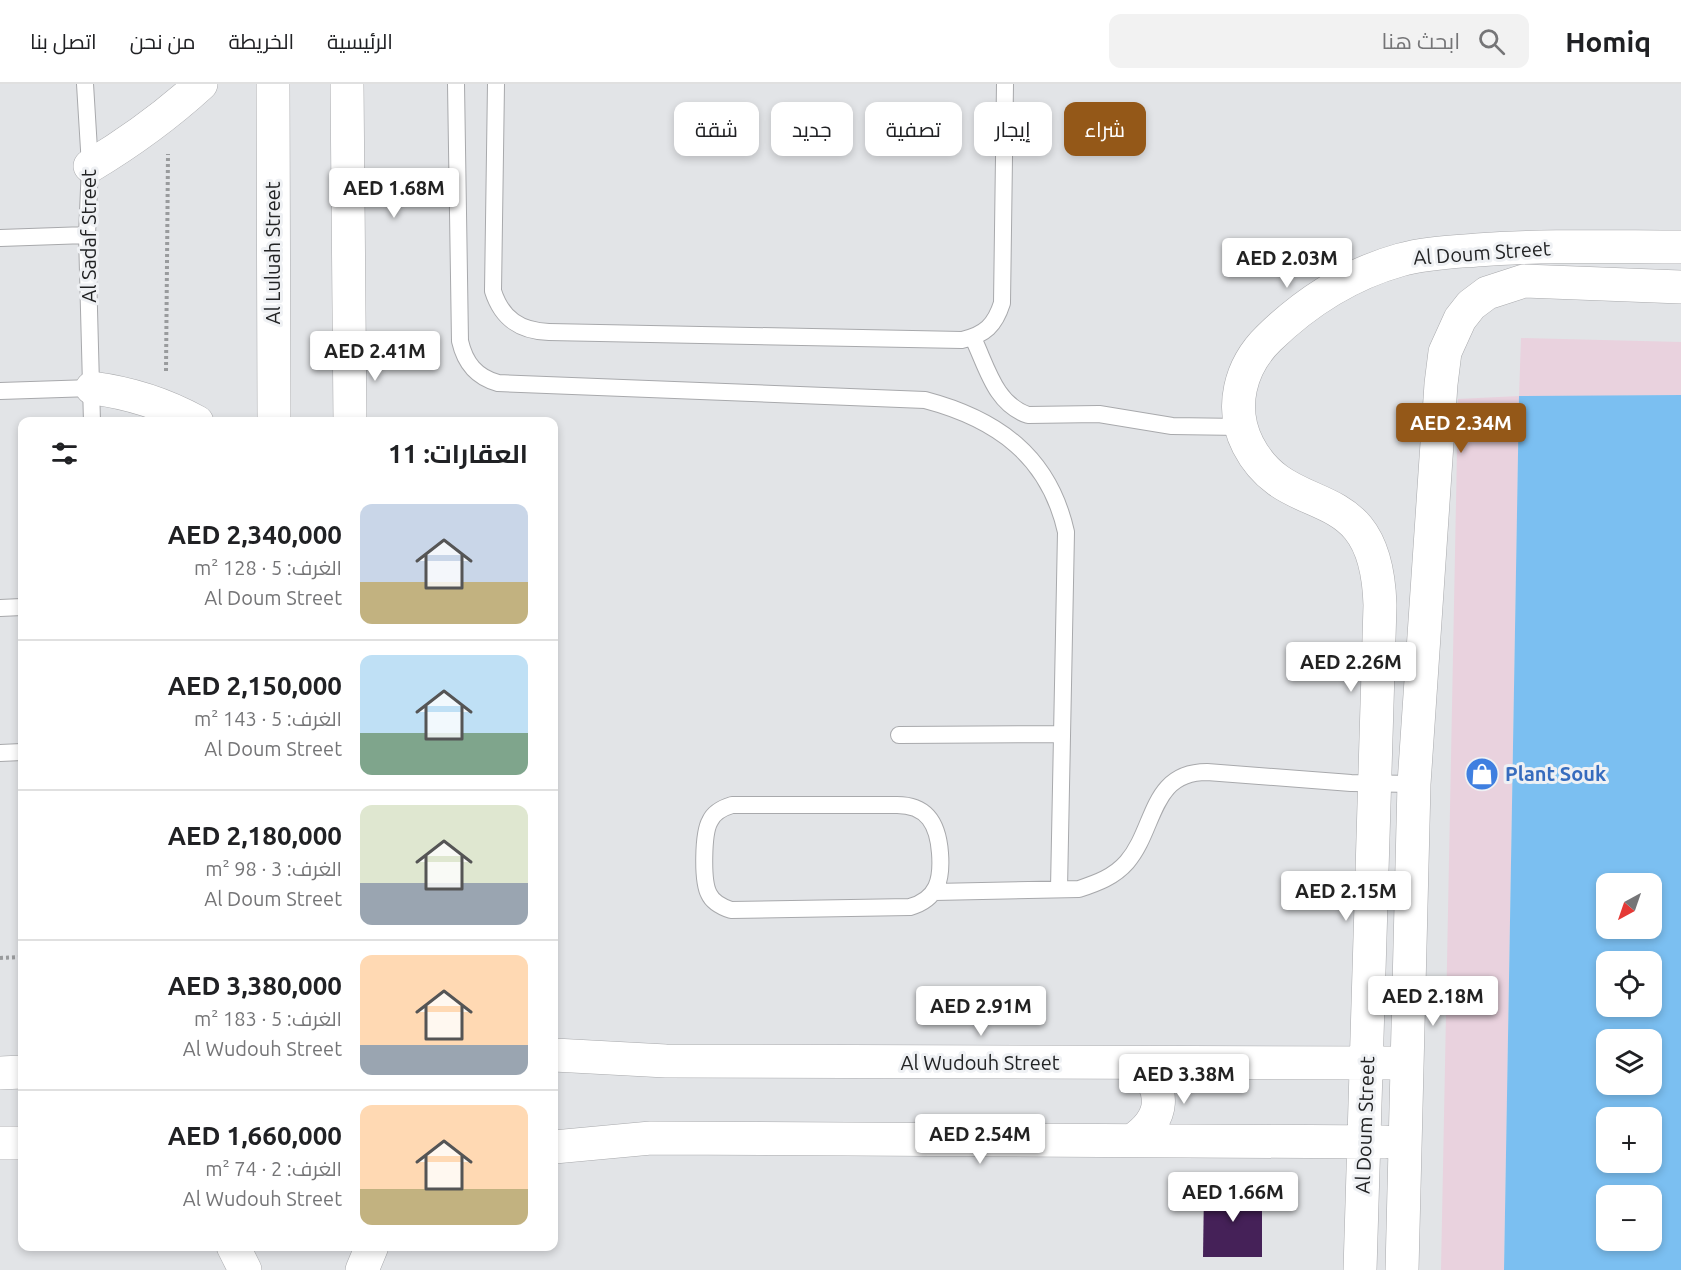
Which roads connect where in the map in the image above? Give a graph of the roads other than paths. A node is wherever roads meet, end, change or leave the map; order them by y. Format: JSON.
{"nodes":[{"id":1,"x":85,"y":84,"type":"edge"},
{"id":2,"x":201,"y":84,"type":"edge"},
{"id":3,"x":273,"y":84,"type":"edge"},
{"id":4,"x":347,"y":84,"type":"edge"},
{"id":5,"x":369,"y":84,"type":"edge"},
{"id":6,"x":456,"y":84,"type":"edge"},
{"id":7,"x":496,"y":84,"type":"edge"},
{"id":8,"x":1005,"y":84,"type":"edge"},
{"id":9,"x":90,"y":166,"type":"junction"},
{"id":10,"x":87,"y":235,"type":"junction"},
{"id":11,"x":0,"y":238,"type":"edge"},
{"id":12,"x":1681,"y":247,"type":"edge"},
{"id":13,"x":1681,"y":287,"type":"edge"},
{"id":14,"x":974,"y":338,"type":"junction"},
{"id":15,"x":349,"y":342,"type":"junction"},
{"id":16,"x":92,"y":388,"type":"junction"},
{"id":17,"x":0,"y":391,"type":"edge"},
{"id":18,"x":92,"y":417,"type":"edge"},
{"id":19,"x":188,"y":417,"type":"edge"},
{"id":20,"x":274,"y":417,"type":"edge"},
{"id":21,"x":350,"y":417,"type":"edge"},
{"id":22,"x":1241,"y":427,"type":"junction"},
{"id":23,"x":18,"y":607,"type":"edge"},
{"id":24,"x":0,"y":608,"type":"edge"},
{"id":25,"x":1062,"y":734,"type":"junction"},
{"id":26,"x":899,"y":735,"type":"dead end"},
{"id":27,"x":18,"y":752,"type":"edge"},
{"id":28,"x":0,"y":753,"type":"edge"},
{"id":29,"x":1373,"y":783,"type":"junction"},
{"id":30,"x":1414,"y":784,"type":"junction"},
{"id":31,"x":1059,"y":889,"type":"junction"},
{"id":32,"x":934,"y":892,"type":"junction"},
{"id":33,"x":558,"y":1055,"type":"edge"},
{"id":34,"x":1366,"y":1062,"type":"junction"},
{"id":35,"x":1406,"y":1063,"type":"junction"},
{"id":36,"x":1138,"y":1064,"type":"junction"},
{"id":37,"x":18,"y":1072,"type":"edge"},
{"id":38,"x":0,"y":1073,"type":"edge"},
{"id":39,"x":1133,"y":1140,"type":"junction"},
{"id":40,"x":1365,"y":1142,"type":"junction"},
{"id":41,"x":1405,"y":1142,"type":"junction"},
{"id":42,"x":0,"y":1143,"type":"edge"},
{"id":43,"x":18,"y":1143,"type":"edge"},
{"id":44,"x":558,"y":1147,"type":"edge"},
{"id":45,"x":236,"y":1251,"type":"edge"},
{"id":46,"x":370,"y":1251,"type":"edge"},
{"id":47,"x":245,"y":1270,"type":"edge"},
{"id":48,"x":362,"y":1270,"type":"edge"},
{"id":49,"x":1360,"y":1270,"type":"edge"},
{"id":50,"x":1402,"y":1270,"type":"edge"}],
"edges":[{"from":1,"to":9,"type":"lane","name":"Al Sadaf Street"},
{"from":2,"to":9,"type":"street"},
{"from":3,"to":20,"type":"street","name":"Al Luluah Street"},
{"from":4,"to":15,"type":"street"},
{"from":5,"to":15,"type":"street"},
{"from":6,"to":25,"type":"lane"},
{"from":7,"to":14,"type":"lane"},
{"from":8,"to":14,"type":"lane"},
{"from":9,"to":10,"type":"lane","name":"Al Sadaf Street"},
{"from":10,"to":11,"type":"lane"},
{"from":10,"to":16,"type":"lane","name":"Al Sadaf Street"},
{"from":12,"to":22,"type":"street","name":"Al Doum Street"},
{"from":13,"to":30,"type":"street","name":"Al Doum Street"},
{"from":14,"to":22,"type":"lane"},
{"from":15,"to":21,"type":"street"},
{"from":16,"to":17,"type":"lane"},
{"from":16,"to":18,"type":"lane","name":"Al Sadaf Street"},
{"from":16,"to":19,"type":"street"},
{"from":22,"to":29,"type":"street","name":"Al Doum Street"},
{"from":23,"to":24,"type":"lane"},
{"from":25,"to":26,"type":"lane"},
{"from":25,"to":31,"type":"lane"},
{"from":27,"to":28,"type":"lane"},
{"from":29,"to":30,"type":"lane"},
{"from":29,"to":31,"type":"lane"},
{"from":29,"to":34,"type":"street","name":"Al Doum Street"},
{"from":30,"to":35,"type":"street","name":"Al Doum Street"},
{"from":31,"to":32,"type":"lane"},
{"from":32,"to":32,"type":"lane"},
{"from":33,"to":36,"type":"street","name":"Al Wudouh Street"},
{"from":34,"to":35,"type":"street","name":"Al Wudouh Street"},
{"from":34,"to":36,"type":"street","name":"Al Wudouh Street"},
{"from":34,"to":40,"type":"street","name":"Al Doum Street"},
{"from":35,"to":41,"type":"street","name":"Al Doum Street"},
{"from":36,"to":39,"type":"street"},
{"from":37,"to":38,"type":"street"},
{"from":39,"to":40,"type":"street"},
{"from":39,"to":44,"type":"street"},
{"from":40,"to":41,"type":"street"},
{"from":40,"to":49,"type":"street","name":"Al Doum Street"},
{"from":41,"to":50,"type":"street","name":"Al Doum Street"},
{"from":42,"to":43,"type":"street"},
{"from":45,"to":47,"type":"street"},
{"from":46,"to":48,"type":"street"}]}
